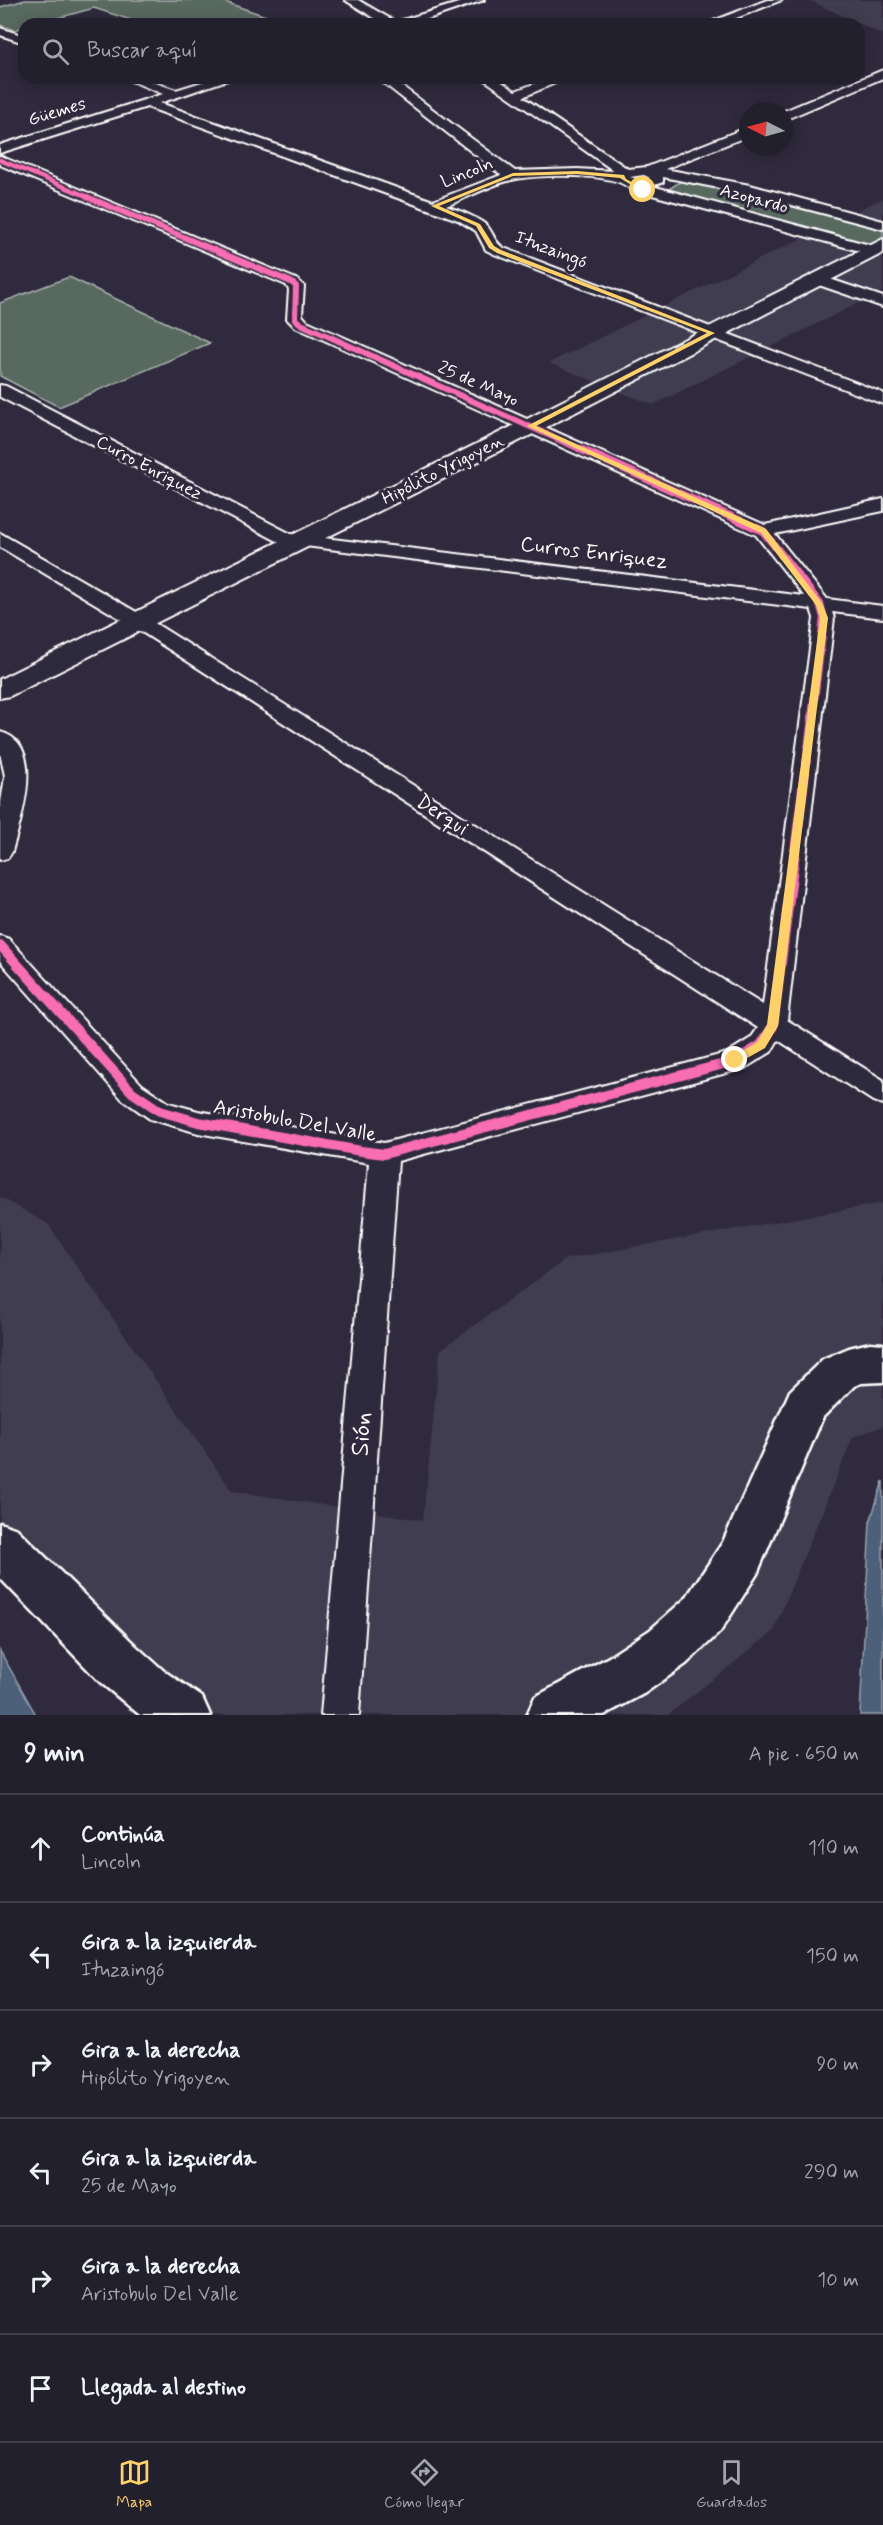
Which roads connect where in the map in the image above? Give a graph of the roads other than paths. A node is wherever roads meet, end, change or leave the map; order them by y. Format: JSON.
{"nodes":[{"id":1,"x":350,"y":0,"type":"edge"},
{"id":2,"x":366,"y":0,"type":"edge"},
{"id":3,"x":479,"y":0,"type":"edge"},
{"id":4,"x":777,"y":0,"type":"edge"},
{"id":5,"x":382,"y":18,"type":"edge"},
{"id":6,"x":397,"y":18,"type":"edge"},
{"id":7,"x":421,"y":18,"type":"edge"},
{"id":8,"x":728,"y":18,"type":"edge"},
{"id":9,"x":0,"y":31,"type":"edge"},
{"id":10,"x":18,"y":38,"type":"edge"},
{"id":11,"x":883,"y":74,"type":"edge"},
{"id":12,"x":865,"y":82,"type":"edge"},
{"id":13,"x":147,"y":84,"type":"edge"},
{"id":14,"x":208,"y":84,"type":"edge"},
{"id":15,"x":391,"y":84,"type":"edge"},
{"id":16,"x":496,"y":84,"type":"edge"},
{"id":17,"x":545,"y":84,"type":"edge"},
{"id":18,"x":857,"y":85,"type":"joint"},
{"id":19,"x":874,"y":92,"type":"dead end"},
{"id":20,"x":175,"y":94,"type":"junction"},
{"id":21,"x":513,"y":96,"type":"junction"},
{"id":22,"x":148,"y":103,"type":"junction"},
{"id":23,"x":793,"y":112,"type":"edge"},
{"id":24,"x":739,"y":135,"type":"edge"},
{"id":25,"x":0,"y":149,"type":"edge"},
{"id":26,"x":0,"y":160,"type":"edge"},
{"id":27,"x":650,"y":172,"type":"junction"},
{"id":28,"x":513,"y":175,"type":"junction"},
{"id":29,"x":625,"y":177,"type":"junction"},
{"id":30,"x":434,"y":206,"type":"junction"},
{"id":31,"x":883,"y":225,"type":"edge"},
{"id":32,"x":878,"y":248,"type":"edge"},
{"id":33,"x":818,"y":280,"type":"junction"},
{"id":34,"x":883,"y":302,"type":"edge"},
{"id":35,"x":712,"y":333,"type":"junction"},
{"id":36,"x":0,"y":390,"type":"edge"},
{"id":37,"x":883,"y":399,"type":"edge"},
{"id":38,"x":531,"y":426,"type":"junction"},
{"id":39,"x":883,"y":505,"type":"edge"},
{"id":40,"x":764,"y":531,"type":"junction"},
{"id":41,"x":0,"y":539,"type":"edge"},
{"id":42,"x":300,"y":541,"type":"junction"},
{"id":43,"x":820,"y":604,"type":"junction"},
{"id":44,"x":883,"y":612,"type":"edge"},
{"id":45,"x":138,"y":621,"type":"junction"},
{"id":46,"x":0,"y":690,"type":"edge"},
{"id":47,"x":0,"y":739,"type":"edge"},
{"id":48,"x":0,"y":852,"type":"edge"},
{"id":49,"x":0,"y":945,"type":"edge"},
{"id":50,"x":773,"y":1026,"type":"junction"},
{"id":51,"x":883,"y":1094,"type":"edge"},
{"id":52,"x":384,"y":1154,"type":"junction"},
{"id":53,"x":883,"y":1363,"type":"edge"},
{"id":54,"x":0,"y":1545,"type":"edge"},
{"id":55,"x":184,"y":1715,"type":"edge"},
{"id":56,"x":340,"y":1715,"type":"edge"},
{"id":57,"x":553,"y":1715,"type":"edge"}],
"edges":[{"from":1,"to":5,"type":"street"},
{"from":2,"to":6,"type":"street"},
{"from":3,"to":7,"type":"street"},
{"from":4,"to":8,"type":"street"},
{"from":9,"to":10,"type":"street"},
{"from":11,"to":12,"type":"street"},
{"from":13,"to":20,"type":"street"},
{"from":14,"to":20,"type":"street","name":"Güemes"},
{"from":15,"to":28,"type":"street"},
{"from":16,"to":21,"type":"street","name":"Azopardo"},
{"from":17,"to":21,"type":"street"},
{"from":18,"to":19,"type":"street"},
{"from":18,"to":23,"type":"street"},
{"from":20,"to":22,"type":"street","name":"Güemes"},
{"from":21,"to":29,"type":"street","name":"Azopardo"},
{"from":22,"to":25,"type":"street","name":"Güemes"},
{"from":22,"to":30,"type":"street","name":"Ituzaingó"},
{"from":24,"to":27,"type":"street"},
{"from":26,"to":38,"type":"street","name":"25 de Mayo"},
{"from":27,"to":29,"type":"street"},
{"from":27,"to":31,"type":"street","name":"Azopardo"},
{"from":28,"to":29,"type":"street","name":"Lincoln"},
{"from":28,"to":30,"type":"street","name":"Lincoln"},
{"from":29,"to":32,"type":"street","name":"Azopardo"},
{"from":30,"to":35,"type":"street","name":"Ituzaingó"},
{"from":32,"to":33,"type":"street","name":"Hipólito Yrigoyen"},
{"from":33,"to":34,"type":"street"},
{"from":33,"to":35,"type":"street","name":"Hipólito Yrigoyen"},
{"from":35,"to":37,"type":"street","name":"Ituzaingó"},
{"from":35,"to":38,"type":"street","name":"Hipólito Yrigoyen"},
{"from":36,"to":42,"type":"street","name":"Curro Enriquez"},
{"from":38,"to":40,"type":"street","name":"25 de Mayo"},
{"from":38,"to":42,"type":"street","name":"Hipólito Yrigoyen"},
{"from":39,"to":40,"type":"street"},
{"from":40,"to":43,"type":"street","name":"25 de Mayo"},
{"from":41,"to":45,"type":"street","name":"Derqui"},
{"from":42,"to":43,"type":"street","name":"Curros Enriquez"},
{"from":42,"to":45,"type":"street","name":"Hipólito Yrigoyen"},
{"from":43,"to":44,"type":"street","name":"Curros Enriquez"},
{"from":43,"to":50,"type":"street"},
{"from":45,"to":46,"type":"street","name":"Hipólito Yrigoyen"},
{"from":45,"to":50,"type":"street","name":"Derqui"},
{"from":47,"to":48,"type":"street"},
{"from":49,"to":52,"type":"street","name":"Aristobulo Del Valle"},
{"from":50,"to":51,"type":"street","name":"Derqui"},
{"from":50,"to":52,"type":"street","name":"Aristobulo Del Valle"},
{"from":52,"to":56,"type":"street","name":"Sión"},
{"from":53,"to":57,"type":"main road"},
{"from":54,"to":55,"type":"main road"}]}
